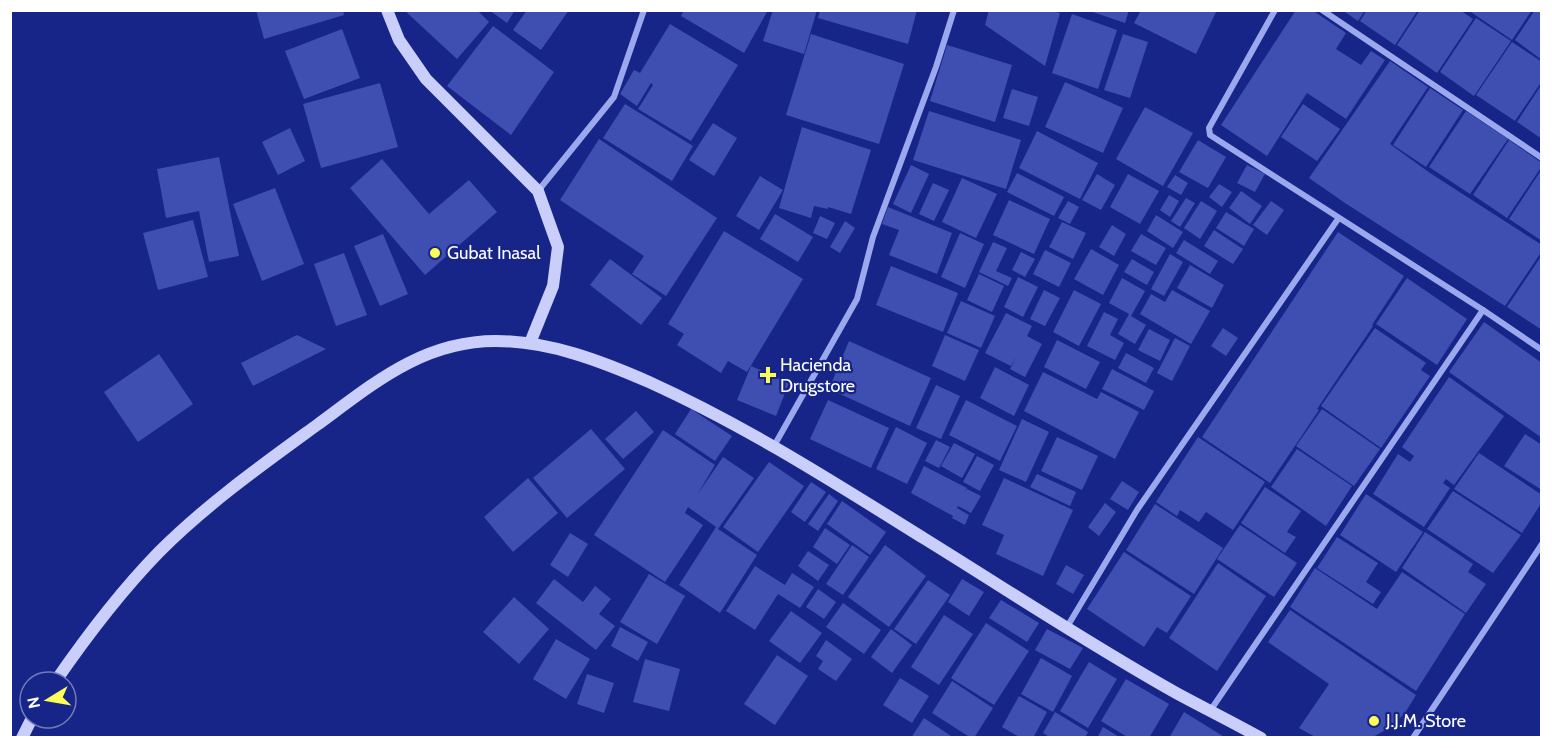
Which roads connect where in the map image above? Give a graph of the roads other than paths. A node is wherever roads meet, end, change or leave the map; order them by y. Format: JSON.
{"nodes":[{"id":1,"x":387,"y":10,"type":"edge"},
{"id":2,"x":644,"y":10,"type":"edge"},
{"id":3,"x":954,"y":10,"type":"edge"},
{"id":4,"x":1275,"y":10,"type":"edge"},
{"id":5,"x":1322,"y":10,"type":"edge"},
{"id":6,"x":1542,"y":158,"type":"edge"},
{"id":7,"x":538,"y":191,"type":"junction"},
{"id":8,"x":1338,"y":219,"type":"junction"},
{"id":9,"x":1484,"y":310,"type":"junction"},
{"id":10,"x":530,"y":343,"type":"junction"},
{"id":11,"x":1542,"y":350,"type":"edge"},
{"id":12,"x":774,"y":446,"type":"junction"},
{"id":13,"x":1542,"y":544,"type":"edge"},
{"id":14,"x":1067,"y":627,"type":"junction"},
{"id":15,"x":63,"y":670,"type":"edge"},
{"id":16,"x":1210,"y":711,"type":"junction"},
{"id":17,"x":1262,"y":738,"type":"edge"},
{"id":18,"x":1413,"y":738,"type":"edge"}],
"edges":[{"from":1,"to":7,"type":"street"},
{"from":2,"to":7,"type":"street"},
{"from":3,"to":12,"type":"street"},
{"from":4,"to":8,"type":"street"},
{"from":5,"to":6,"type":"street"},
{"from":7,"to":10,"type":"street"},
{"from":8,"to":9,"type":"street"},
{"from":8,"to":14,"type":"street"},
{"from":9,"to":11,"type":"street"},
{"from":9,"to":16,"type":"street"},
{"from":10,"to":12,"type":"street"},
{"from":10,"to":15,"type":"street"},
{"from":12,"to":14,"type":"street"},
{"from":13,"to":18,"type":"street"},
{"from":14,"to":16,"type":"street"},
{"from":16,"to":17,"type":"street"}]}
